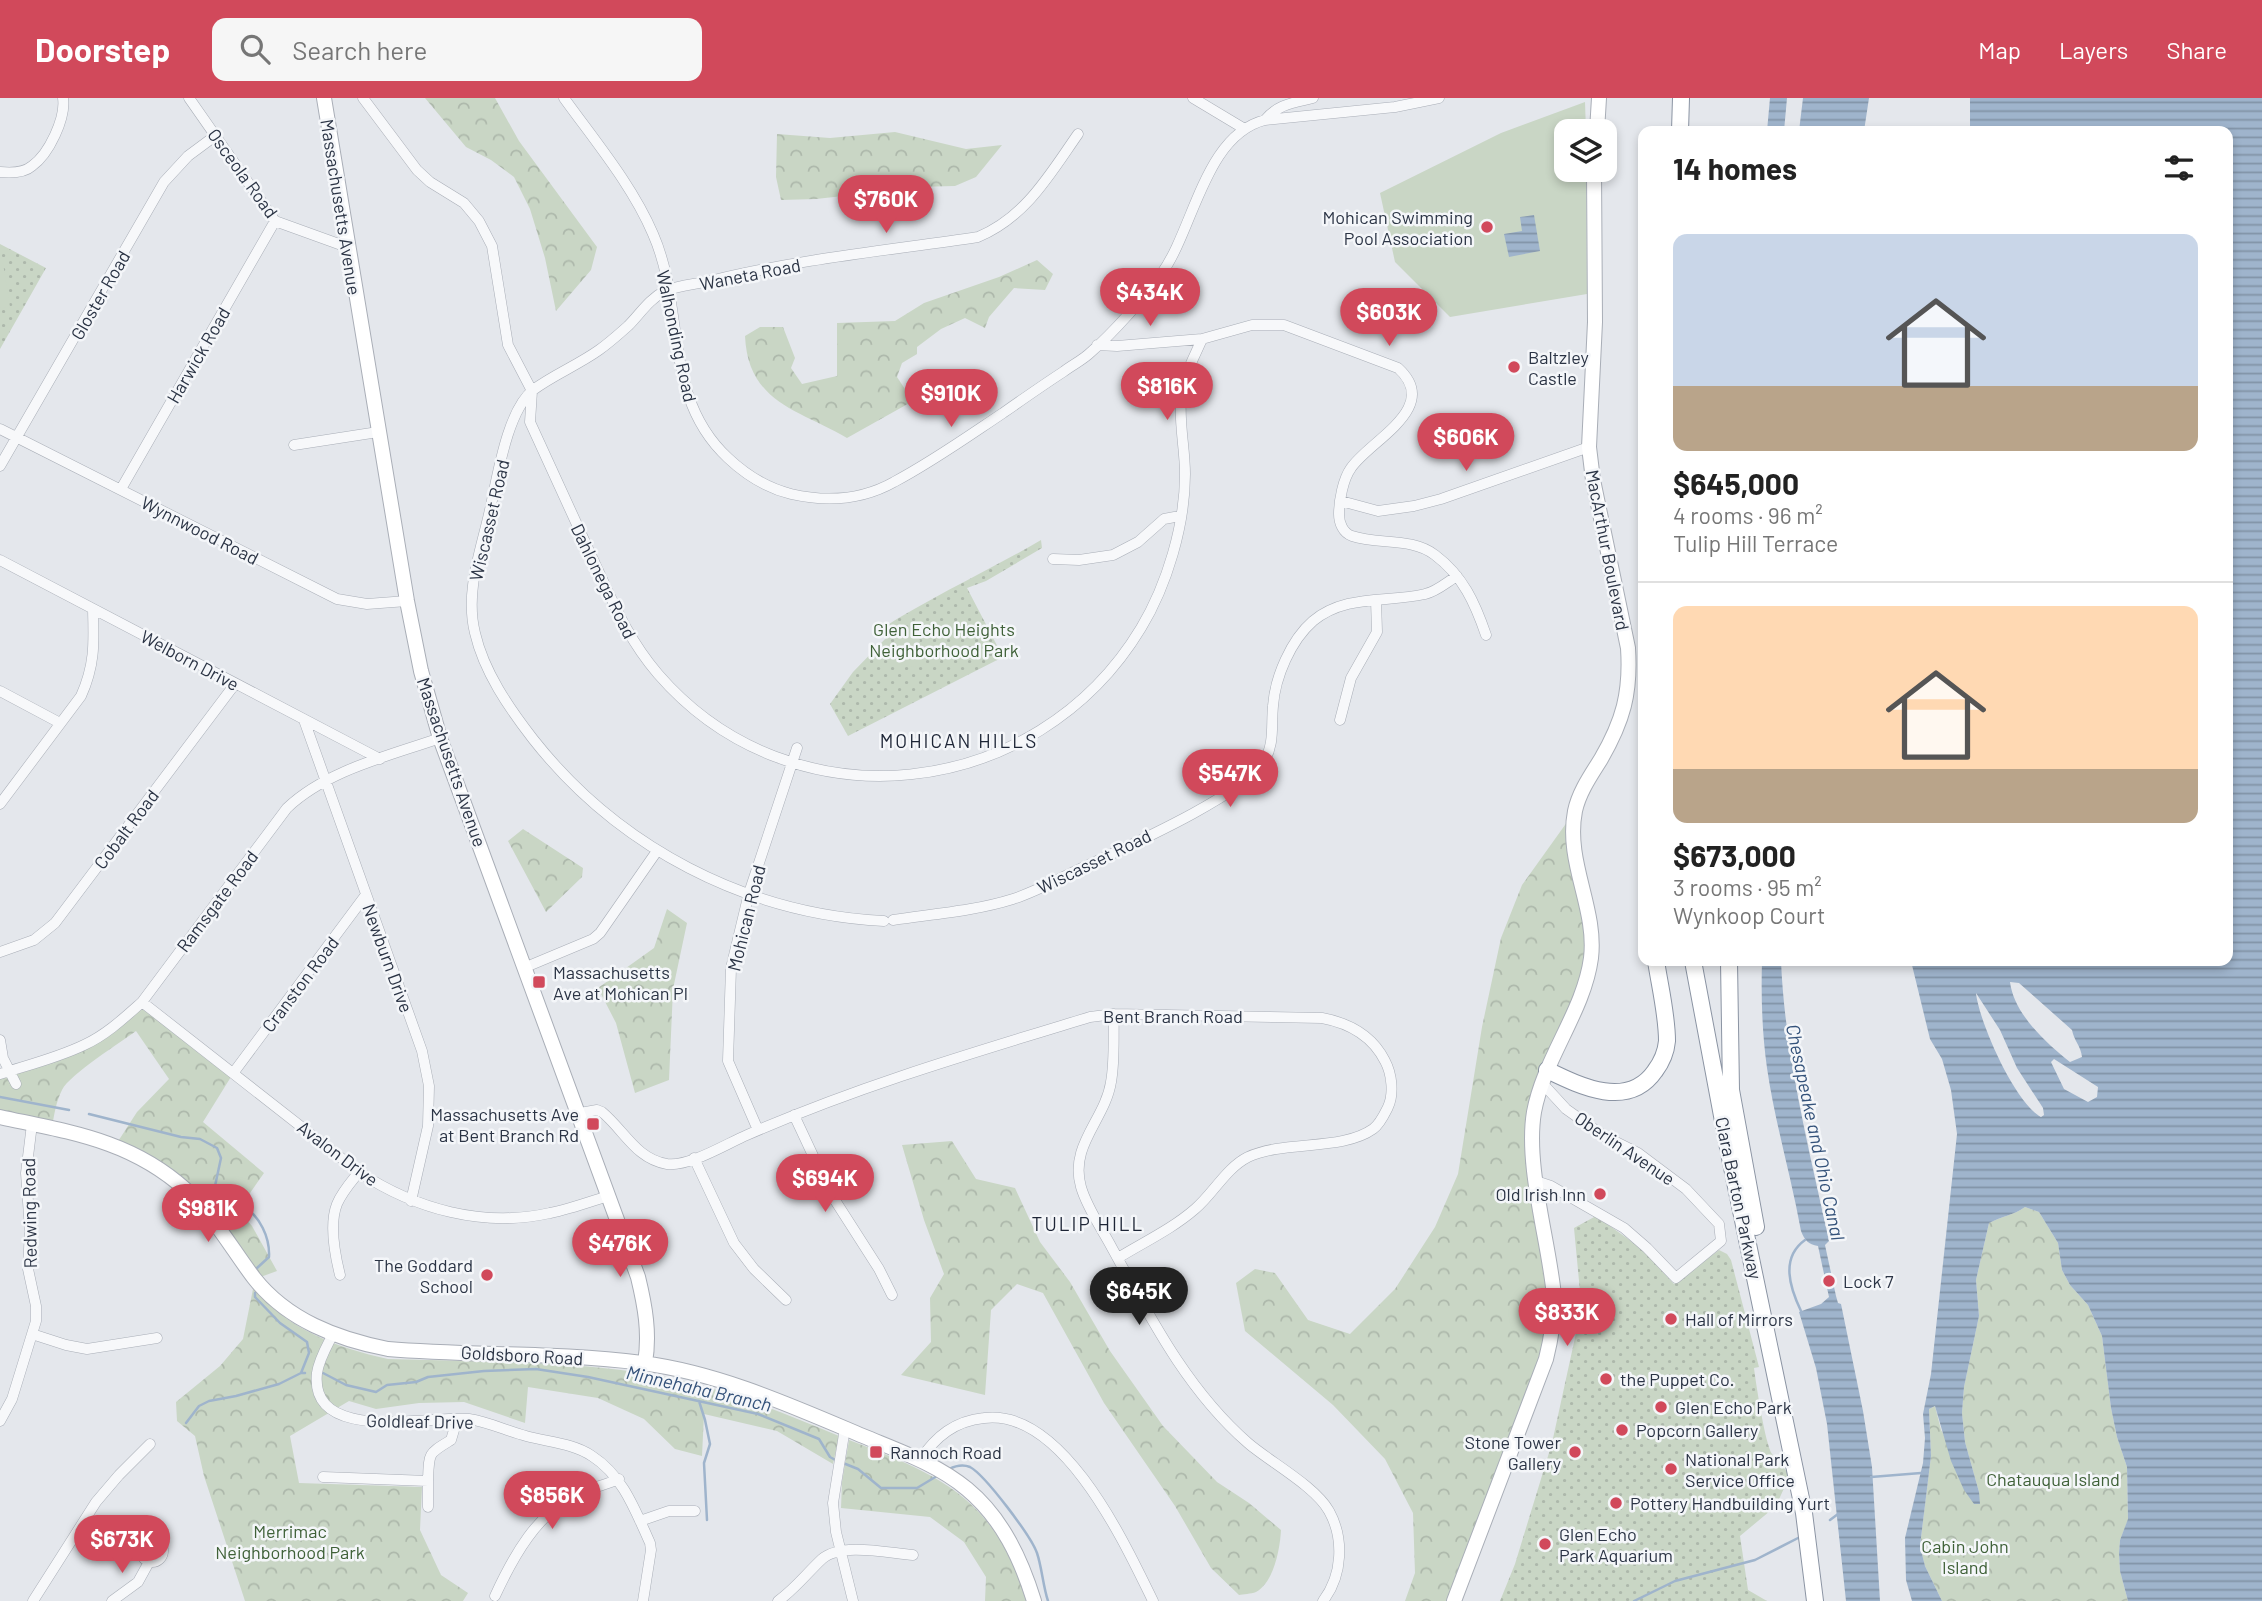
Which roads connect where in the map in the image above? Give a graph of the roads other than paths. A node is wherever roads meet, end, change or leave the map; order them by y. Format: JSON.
{"nodes":[{"id":1,"x":63,"y":98,"type":"edge"},
{"id":2,"x":189,"y":98,"type":"edge"},
{"id":3,"x":324,"y":98,"type":"edge"},
{"id":4,"x":362,"y":98,"type":"edge"},
{"id":5,"x":564,"y":98,"type":"edge"},
{"id":6,"x":1193,"y":98,"type":"edge"},
{"id":7,"x":1313,"y":98,"type":"edge"},
{"id":8,"x":1439,"y":98,"type":"edge"},
{"id":9,"x":1599,"y":98,"type":"edge"},
{"id":10,"x":1681,"y":98,"type":"edge"},
{"id":11,"x":1598,"y":119,"type":"edge"},
{"id":12,"x":1265,"y":120,"type":"junction"},
{"id":13,"x":1680,"y":126,"type":"edge"},
{"id":14,"x":1243,"y":128,"type":"junction"},
{"id":15,"x":1078,"y":134,"type":"dead end"},
{"id":16,"x":215,"y":136,"type":"junction"},
{"id":17,"x":0,"y":172,"type":"edge"},
{"id":18,"x":1594,"y":182,"type":"edge"},
{"id":19,"x":275,"y":221,"type":"junction"},
{"id":20,"x":347,"y":247,"type":"junction"},
{"id":21,"x":668,"y":290,"type":"junction"},
{"id":22,"x":1202,"y":340,"type":"junction"},
{"id":23,"x":1097,"y":345,"type":"junction"},
{"id":24,"x":532,"y":391,"type":"junction"},
{"id":25,"x":0,"y":429,"type":"edge"},
{"id":26,"x":378,"y":432,"type":"junction"},
{"id":27,"x":17,"y":438,"type":"junction"},
{"id":28,"x":294,"y":445,"type":"dead end"},
{"id":29,"x":1589,"y":447,"type":"junction"},
{"id":30,"x":0,"y":466,"type":"edge"},
{"id":31,"x":121,"y":489,"type":"junction"},
{"id":32,"x":1341,"y":501,"type":"junction"},
{"id":33,"x":1180,"y":516,"type":"junction"},
{"id":34,"x":1053,"y":559,"type":"dead end"},
{"id":35,"x":0,"y":560,"type":"edge"},
{"id":36,"x":1457,"y":576,"type":"junction"},
{"id":37,"x":1376,"y":600,"type":"junction"},
{"id":38,"x":407,"y":601,"type":"junction"},
{"id":39,"x":93,"y":610,"type":"junction"},
{"id":40,"x":1486,"y":635,"type":"dead end"},
{"id":41,"x":235,"y":684,"type":"junction"},
{"id":42,"x":0,"y":691,"type":"edge"},
{"id":43,"x":304,"y":720,"type":"junction"},
{"id":44,"x":1340,"y":720,"type":"dead end"},
{"id":45,"x":60,"y":723,"type":"junction"},
{"id":46,"x":440,"y":738,"type":"junction"},
{"id":47,"x":797,"y":748,"type":"dead end"},
{"id":48,"x":380,"y":759,"type":"junction"},
{"id":49,"x":792,"y":763,"type":"junction"},
{"id":50,"x":324,"y":781,"type":"junction"},
{"id":51,"x":0,"y":804,"type":"edge"},
{"id":52,"x":657,"y":851,"type":"junction"},
{"id":53,"x":749,"y":893,"type":"junction"},
{"id":54,"x":365,"y":896,"type":"junction"},
{"id":55,"x":0,"y":952,"type":"edge"},
{"id":56,"x":1657,"y":966,"type":"edge"},
{"id":57,"x":1664,"y":966,"type":"edge"},
{"id":58,"x":1728,"y":966,"type":"edge"},
{"id":59,"x":526,"y":967,"type":"junction"},
{"id":60,"x":1695,"y":968,"type":"edge"},
{"id":61,"x":1660,"y":987,"type":"junction"},
{"id":62,"x":142,"y":1002,"type":"junction"},
{"id":63,"x":1114,"y":1014,"type":"junction"},
{"id":64,"x":0,"y":1040,"type":"edge"},
{"id":65,"x":5,"y":1072,"type":"edge"},
{"id":66,"x":234,"y":1072,"type":"junction"},
{"id":67,"x":1545,"y":1077,"type":"junction"},
{"id":68,"x":16,"y":1084,"type":"dead end"},
{"id":69,"x":1731,"y":1090,"type":"junction"},
{"id":70,"x":580,"y":1113,"type":"junction"},
{"id":71,"x":794,"y":1115,"type":"junction"},
{"id":72,"x":0,"y":1117,"type":"edge"},
{"id":73,"x":32,"y":1124,"type":"junction"},
{"id":74,"x":758,"y":1130,"type":"junction"},
{"id":75,"x":694,"y":1158,"type":"junction"},
{"id":76,"x":1750,"y":1159,"type":"dead end"},
{"id":77,"x":359,"y":1172,"type":"junction"},
{"id":78,"x":1536,"y":1181,"type":"junction"},
{"id":79,"x":608,"y":1196,"type":"junction"},
{"id":80,"x":411,"y":1201,"type":"junction"},
{"id":81,"x":1760,"y":1220,"type":"dead end"},
{"id":82,"x":1759,"y":1247,"type":"junction"},
{"id":83,"x":1118,"y":1258,"type":"junction"},
{"id":84,"x":340,"y":1275,"type":"dead end"},
{"id":85,"x":892,"y":1295,"type":"dead end"},
{"id":86,"x":786,"y":1300,"type":"dead end"},
{"id":87,"x":32,"y":1334,"type":"junction"},
{"id":88,"x":333,"y":1334,"type":"junction"},
{"id":89,"x":157,"y":1338,"type":"dead end"},
{"id":90,"x":645,"y":1363,"type":"junction"},
{"id":91,"x":457,"y":1420,"type":"junction"},
{"id":92,"x":0,"y":1421,"type":"edge"},
{"id":93,"x":845,"y":1428,"type":"junction"},
{"id":94,"x":150,"y":1444,"type":"dead end"},
{"id":95,"x":920,"y":1460,"type":"junction"},
{"id":96,"x":323,"y":1478,"type":"dead end"},
{"id":97,"x":619,"y":1479,"type":"junction"},
{"id":98,"x":428,"y":1481,"type":"junction"},
{"id":99,"x":428,"y":1507,"type":"dead end"},
{"id":100,"x":695,"y":1511,"type":"dead end"},
{"id":101,"x":640,"y":1521,"type":"junction"},
{"id":102,"x":839,"y":1549,"type":"junction"},
{"id":103,"x":913,"y":1555,"type":"dead end"},
{"id":104,"x":149,"y":1562,"type":"dead end"},
{"id":105,"x":495,"y":1596,"type":"dead end"},
{"id":106,"x":33,"y":1601,"type":"edge"},
{"id":107,"x":112,"y":1601,"type":"edge"},
{"id":108,"x":643,"y":1601,"type":"edge"},
{"id":109,"x":778,"y":1601,"type":"edge"},
{"id":110,"x":853,"y":1601,"type":"edge"},
{"id":111,"x":1034,"y":1601,"type":"edge"},
{"id":112,"x":1153,"y":1601,"type":"edge"},
{"id":113,"x":1323,"y":1601,"type":"edge"},
{"id":114,"x":1454,"y":1601,"type":"edge"},
{"id":115,"x":1815,"y":1601,"type":"edge"},
{"id":116,"x":1826,"y":1601,"type":"edge"}],
"edges":[{"from":1,"to":17,"type":"street"},
{"from":2,"to":16,"type":"street","name":"Osceola Road"},
{"from":3,"to":20,"type":"main road","name":"Massachusetts Avenue"},
{"from":4,"to":24,"type":"street"},
{"from":5,"to":21,"type":"street","name":"Walhonding Road"},
{"from":6,"to":14,"type":"street"},
{"from":7,"to":12,"type":"street"},
{"from":8,"to":12,"type":"street"},
{"from":9,"to":11,"type":"main road"},
{"from":10,"to":13,"type":"highway"},
{"from":12,"to":14,"type":"street"},
{"from":14,"to":23,"type":"street","name":"Walhonding Road"},
{"from":15,"to":21,"type":"street","name":"Waneta Road"},
{"from":16,"to":19,"type":"street","name":"Osceola Road"},
{"from":16,"to":27,"type":"street","name":"Gloster Road"},
{"from":18,"to":29,"type":"main road","name":"MacArthur Boulevard"},
{"from":19,"to":20,"type":"street","name":"Osceola Road"},
{"from":19,"to":31,"type":"street","name":"Harwick Road"},
{"from":20,"to":26,"type":"main road","name":"Massachusetts Avenue"},
{"from":21,"to":23,"type":"street","name":"Walhonding Road"},
{"from":21,"to":24,"type":"street","name":"Wiscasset Road"},
{"from":22,"to":23,"type":"street"},
{"from":22,"to":32,"type":"street"},
{"from":22,"to":33,"type":"street"},
{"from":24,"to":49,"type":"street","name":"Dahlonega Road"},
{"from":24,"to":52,"type":"street","name":"Wiscasset Road"},
{"from":25,"to":27,"type":"street","name":"Wynnwood Road"},
{"from":26,"to":28,"type":"street"},
{"from":26,"to":38,"type":"main road","name":"Massachusetts Avenue"},
{"from":27,"to":30,"type":"street","name":"Gloster Road"},
{"from":27,"to":31,"type":"street","name":"Wynnwood Road"},
{"from":29,"to":32,"type":"street"},
{"from":29,"to":67,"type":"main road","name":"MacArthur Boulevard"},
{"from":31,"to":38,"type":"street","name":"Wynnwood Road"},
{"from":32,"to":36,"type":"street"},
{"from":33,"to":34,"type":"street"},
{"from":33,"to":49,"type":"street","name":"Dahlonega Road"},
{"from":35,"to":39,"type":"street","name":"Welborn Drive"},
{"from":36,"to":37,"type":"street","name":"Wiscasset Road"},
{"from":36,"to":40,"type":"street"},
{"from":37,"to":44,"type":"street"},
{"from":37,"to":53,"type":"street","name":"Wiscasset Road"},
{"from":38,"to":46,"type":"main road","name":"Massachusetts Avenue"},
{"from":39,"to":41,"type":"street","name":"Welborn Drive"},
{"from":39,"to":45,"type":"street"},
{"from":41,"to":43,"type":"street","name":"Welborn Drive"},
{"from":41,"to":55,"type":"street","name":"Cobalt Road"},
{"from":42,"to":45,"type":"street"},
{"from":43,"to":48,"type":"street","name":"Welborn Drive"},
{"from":43,"to":50,"type":"street","name":"Newburn Drive"},
{"from":45,"to":51,"type":"street"},
{"from":46,"to":48,"type":"street","name":"Ramsgate Road"},
{"from":46,"to":59,"type":"main road","name":"Massachusetts Avenue"},
{"from":47,"to":49,"type":"street","name":"Mohican Road"},
{"from":48,"to":50,"type":"street","name":"Ramsgate Road"},
{"from":49,"to":53,"type":"street","name":"Mohican Road"},
{"from":50,"to":54,"type":"street","name":"Newburn Drive"},
{"from":50,"to":62,"type":"street","name":"Ramsgate Road"},
{"from":52,"to":53,"type":"street","name":"Wiscasset Road"},
{"from":52,"to":59,"type":"street"},
{"from":53,"to":74,"type":"street","name":"Mohican Road"},
{"from":54,"to":66,"type":"street","name":"Cranston Road"},
{"from":54,"to":80,"type":"street","name":"Newburn Drive"},
{"from":56,"to":61,"type":"highway"},
{"from":57,"to":61,"type":"highway"},
{"from":58,"to":69,"type":"highway","name":"Clara Barton Parkway"},
{"from":59,"to":70,"type":"main road","name":"Massachusetts Avenue"},
{"from":60,"to":115,"type":"highway","name":"Clara Barton Parkway"},
{"from":61,"to":67,"type":"highway"},
{"from":62,"to":65,"type":"street","name":"Ramsgate Road"},
{"from":62,"to":66,"type":"street","name":"Avalon Drive"},
{"from":63,"to":71,"type":"street","name":"Bent Branch Road"},
{"from":63,"to":83,"type":"street"},
{"from":63,"to":83,"type":"street","name":"Bent Branch Road"},
{"from":64,"to":65,"type":"street"},
{"from":65,"to":68,"type":"street"},
{"from":66,"to":77,"type":"street","name":"Avalon Drive"},
{"from":67,"to":78,"type":"main road","name":"MacArthur Boulevard"},
{"from":67,"to":78,"type":"street","name":"Oberlin Avenue"},
{"from":69,"to":76,"type":"highway"},
{"from":69,"to":82,"type":"highway","name":"Clara Barton Parkway"},
{"from":70,"to":75,"type":"street","name":"Bent Branch Road"},
{"from":70,"to":79,"type":"main road","name":"Massachusetts Avenue"},
{"from":71,"to":74,"type":"street","name":"Bent Branch Road"},
{"from":71,"to":85,"type":"street"},
{"from":72,"to":73,"type":"main road","name":"Goldsboro Road"},
{"from":73,"to":87,"type":"street","name":"Redwing Road"},
{"from":73,"to":88,"type":"main road","name":"Goldsboro Road"},
{"from":74,"to":75,"type":"street","name":"Bent Branch Road"},
{"from":75,"to":86,"type":"street"},
{"from":77,"to":80,"type":"street","name":"Avalon Drive"},
{"from":77,"to":84,"type":"street"},
{"from":78,"to":114,"type":"main road","name":"MacArthur Boulevard"},
{"from":79,"to":80,"type":"street","name":"Avalon Drive"},
{"from":79,"to":90,"type":"main road","name":"Massachusetts Avenue"},
{"from":81,"to":82,"type":"highway"},
{"from":82,"to":116,"type":"highway","name":"Clara Barton Parkway"},
{"from":83,"to":113,"type":"street"},
{"from":87,"to":89,"type":"street"},
{"from":87,"to":92,"type":"street","name":"Redwing Road"},
{"from":88,"to":90,"type":"main road","name":"Goldsboro Road"},
{"from":88,"to":91,"type":"street","name":"Goldleaf Drive"},
{"from":90,"to":93,"type":"main road","name":"Goldsboro Road"},
{"from":91,"to":97,"type":"street","name":"Goldleaf Drive"},
{"from":91,"to":98,"type":"street"},
{"from":93,"to":95,"type":"main road","name":"Goldsboro Road"},
{"from":93,"to":102,"type":"street"},
{"from":94,"to":106,"type":"street"},
{"from":95,"to":111,"type":"main road","name":"Goldsboro Road"},
{"from":95,"to":112,"type":"street"},
{"from":96,"to":98,"type":"street"},
{"from":97,"to":101,"type":"street","name":"Goldleaf Drive"},
{"from":97,"to":105,"type":"street"},
{"from":98,"to":99,"type":"street"},
{"from":100,"to":101,"type":"street"},
{"from":101,"to":108,"type":"street","name":"Goldleaf Drive"},
{"from":102,"to":103,"type":"street"},
{"from":102,"to":109,"type":"street"},
{"from":102,"to":110,"type":"street"},
{"from":104,"to":107,"type":"street"}]}
